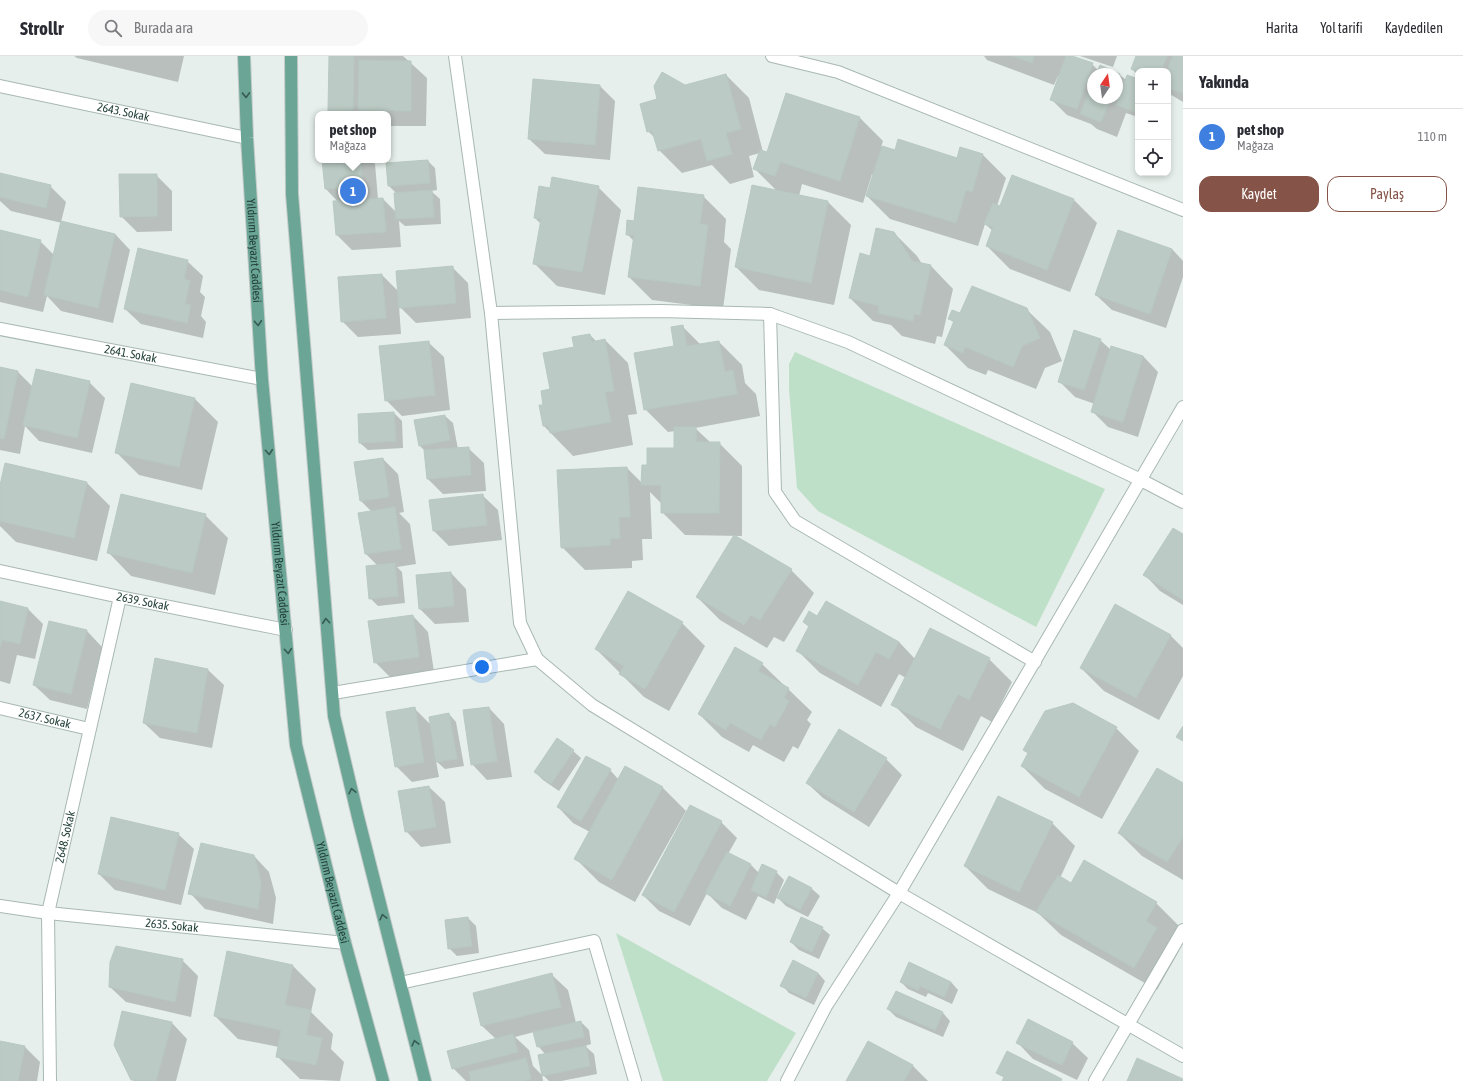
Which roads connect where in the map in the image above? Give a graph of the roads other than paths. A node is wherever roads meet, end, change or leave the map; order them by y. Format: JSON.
{"nodes":[{"id":1,"x":244,"y":56,"type":"edge"},
{"id":2,"x":291,"y":56,"type":"edge"},
{"id":3,"x":455,"y":56,"type":"edge"},
{"id":4,"x":772,"y":56,"type":"edge"},
{"id":5,"x":0,"y":86,"type":"edge"},
{"id":6,"x":247,"y":138,"type":"junction"},
{"id":7,"x":1183,"y":210,"type":"edge"},
{"id":8,"x":491,"y":313,"type":"junction"},
{"id":9,"x":770,"y":314,"type":"junction"},
{"id":10,"x":0,"y":329,"type":"edge"},
{"id":11,"x":262,"y":379,"type":"junction"},
{"id":12,"x":1183,"y":407,"type":"edge"},
{"id":13,"x":1141,"y":480,"type":"junction"},
{"id":14,"x":1183,"y":502,"type":"edge"},
{"id":15,"x":0,"y":571,"type":"edge"},
{"id":16,"x":120,"y":597,"type":"junction"},
{"id":17,"x":286,"y":630,"type":"junction"},
{"id":18,"x":537,"y":659,"type":"junction"},
{"id":19,"x":1035,"y":662,"type":"junction"},
{"id":20,"x":332,"y":693,"type":"junction"},
{"id":21,"x":0,"y":708,"type":"edge"},
{"id":22,"x":89,"y":729,"type":"junction"},
{"id":23,"x":899,"y":893,"type":"junction"},
{"id":24,"x":0,"y":906,"type":"edge"},
{"id":25,"x":48,"y":913,"type":"junction"},
{"id":26,"x":1183,"y":930,"type":"edge"},
{"id":27,"x":345,"y":942,"type":"junction"},
{"id":28,"x":400,"y":983,"type":"junction"},
{"id":29,"x":1128,"y":1024,"type":"junction"},
{"id":30,"x":1183,"y":1056,"type":"edge"},
{"id":31,"x":50,"y":1081,"type":"edge"},
{"id":32,"x":383,"y":1081,"type":"edge"},
{"id":33,"x":425,"y":1081,"type":"edge"},
{"id":34,"x":635,"y":1081,"type":"edge"},
{"id":35,"x":787,"y":1081,"type":"edge"},
{"id":36,"x":1095,"y":1081,"type":"edge"}],
"edges":[{"from":1,"to":6,"type":"main road","name":"Yıldırım Beyazıt Caddesi","one_way":true},
{"from":20,"to":2,"type":"main road","one_way":true},
{"from":3,"to":8,"type":"street"},
{"from":4,"to":7,"type":"street"},
{"from":5,"to":6,"type":"street","name":"2643. Sokak"},
{"from":6,"to":11,"type":"main road","name":"Yıldırım Beyazıt Caddesi","one_way":true},
{"from":8,"to":9,"type":"street"},
{"from":8,"to":18,"type":"street"},
{"from":9,"to":13,"type":"street"},
{"from":9,"to":19,"type":"street"},
{"from":10,"to":11,"type":"street","name":"2641. Sokak"},
{"from":11,"to":17,"type":"main road","name":"Yıldırım Beyazıt Caddesi","one_way":true},
{"from":12,"to":13,"type":"street"},
{"from":13,"to":14,"type":"street"},
{"from":13,"to":19,"type":"street"},
{"from":15,"to":16,"type":"street","name":"2639. Sokak"},
{"from":16,"to":17,"type":"street","name":"2639. Sokak"},
{"from":16,"to":22,"type":"street","name":"2648. Sokak"},
{"from":17,"to":27,"type":"main road","name":"Yıldırım Beyazıt Caddesi","one_way":true},
{"from":18,"to":20,"type":"street"},
{"from":18,"to":23,"type":"street"},
{"from":19,"to":23,"type":"street"},
{"from":28,"to":20,"type":"main road","one_way":true},
{"from":21,"to":22,"type":"street","name":"2637. Sokak"},
{"from":22,"to":25,"type":"street","name":"2648. Sokak"},
{"from":23,"to":29,"type":"street"},
{"from":23,"to":35,"type":"street"},
{"from":24,"to":25,"type":"street","name":"2635. Sokak"},
{"from":25,"to":27,"type":"street","name":"2635. Sokak"},
{"from":25,"to":31,"type":"street","name":"2648. Sokak"},
{"from":26,"to":29,"type":"street"},
{"from":27,"to":32,"type":"main road","name":"Yıldırım Beyazıt Caddesi"},
{"from":33,"to":28,"type":"main road","one_way":true},
{"from":28,"to":34,"type":"street"},
{"from":29,"to":30,"type":"street"},
{"from":29,"to":36,"type":"street"}]}
